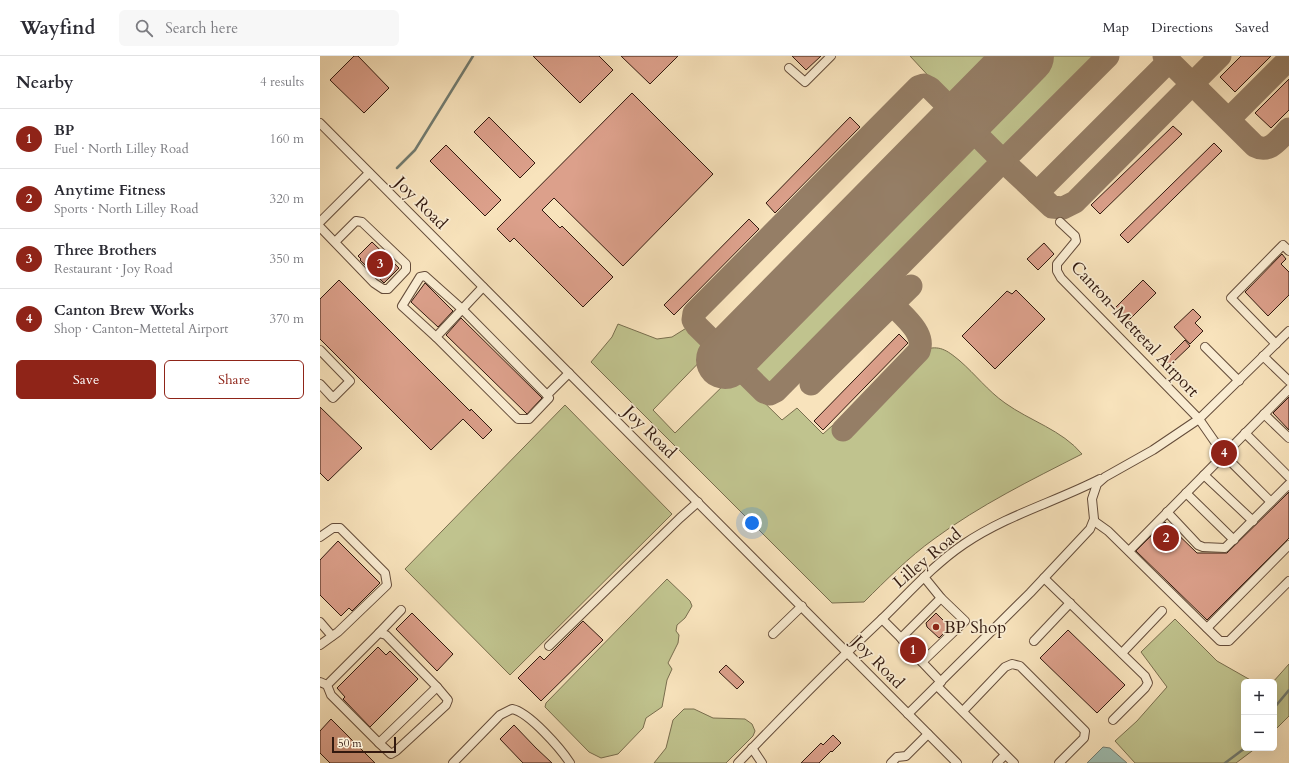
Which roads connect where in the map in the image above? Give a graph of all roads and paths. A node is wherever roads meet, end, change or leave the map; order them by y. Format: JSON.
{"nodes":[{"id":1,"x":831,"y":56,"type":"edge"},
{"id":2,"x":789,"y":68,"type":"dead end"},
{"id":3,"x":320,"y":123,"type":"edge"},
{"id":4,"x":370,"y":173,"type":"junction"},
{"id":5,"x":320,"y":222,"type":"edge"},
{"id":6,"x":1060,"y":222,"type":"dead end"},
{"id":7,"x":320,"y":227,"type":"edge"},
{"id":8,"x":335,"y":242,"type":"junction"},
{"id":9,"x":1289,"y":251,"type":"edge"},
{"id":10,"x":483,"y":287,"type":"junction"},
{"id":11,"x":462,"y":310,"type":"junction"},
{"id":12,"x":1289,"y":331,"type":"edge"},
{"id":13,"x":436,"y":337,"type":"junction"},
{"id":14,"x":1276,"y":344,"type":"junction"},
{"id":15,"x":1206,"y":347,"type":"dead end"},
{"id":16,"x":320,"y":350,"type":"edge"},
{"id":17,"x":1264,"y":356,"type":"junction"},
{"id":18,"x":569,"y":373,"type":"junction"},
{"id":19,"x":1239,"y":381,"type":"junction"},
{"id":20,"x":1289,"y":381,"type":"edge"},
{"id":21,"x":320,"y":384,"type":"edge"},
{"id":22,"x":1289,"y":388,"type":"edge"},
{"id":23,"x":547,"y":395,"type":"junction"},
{"id":24,"x":1264,"y":414,"type":"junction"},
{"id":25,"x":1199,"y":419,"type":"junction"},
{"id":26,"x":1245,"y":433,"type":"junction"},
{"id":27,"x":1289,"y":438,"type":"edge"},
{"id":28,"x":1224,"y":455,"type":"junction"},
{"id":29,"x":1204,"y":475,"type":"junction"},
{"id":30,"x":1105,"y":477,"type":"junction"},
{"id":31,"x":1289,"y":478,"type":"edge"},
{"id":32,"x":1289,"y":484,"type":"edge"},
{"id":33,"x":1186,"y":493,"type":"junction"},
{"id":34,"x":698,"y":502,"type":"junction"},
{"id":35,"x":1271,"y":502,"type":"junction"},
{"id":36,"x":1167,"y":512,"type":"junction"},
{"id":37,"x":1094,"y":521,"type":"junction"},
{"id":38,"x":1253,"y":521,"type":"junction"},
{"id":39,"x":320,"y":537,"type":"edge"},
{"id":40,"x":1234,"y":540,"type":"junction"},
{"id":41,"x":1289,"y":545,"type":"edge"},
{"id":42,"x":1129,"y":552,"type":"junction"},
{"id":43,"x":924,"y":577,"type":"junction"},
{"id":44,"x":1044,"y":578,"type":"junction"},
{"id":45,"x":1289,"y":581,"type":"edge"},
{"id":46,"x":942,"y":598,"type":"junction"},
{"id":47,"x":1070,"y":603,"type":"junction"},
{"id":48,"x":802,"y":606,"type":"junction"},
{"id":49,"x":401,"y":610,"type":"dead end"},
{"id":50,"x":1162,"y":611,"type":"dead end"},
{"id":51,"x":882,"y":619,"type":"junction"},
{"id":52,"x":320,"y":622,"type":"edge"},
{"id":53,"x":1207,"y":628,"type":"junction"},
{"id":54,"x":379,"y":633,"type":"junction"},
{"id":55,"x":773,"y":634,"type":"dead end"},
{"id":56,"x":332,"y":636,"type":"junction"},
{"id":57,"x":901,"y":638,"type":"junction"},
{"id":58,"x":1034,"y":641,"type":"dead end"},
{"id":59,"x":320,"y":645,"type":"edge"},
{"id":60,"x":549,"y":646,"type":"dead end"},
{"id":61,"x":907,"y":647,"type":"dead end"},
{"id":62,"x":847,"y":651,"type":"junction"},
{"id":63,"x":1122,"y":653,"type":"junction"},
{"id":64,"x":915,"y":655,"type":"dead end"},
{"id":65,"x":922,"y":662,"type":"junction"},
{"id":66,"x":323,"y":684,"type":"edge"},
{"id":67,"x":939,"y":684,"type":"junction"},
{"id":68,"x":437,"y":687,"type":"junction"},
{"id":69,"x":962,"y":711,"type":"junction"},
{"id":70,"x":908,"y":714,"type":"junction"},
{"id":71,"x":1113,"y":720,"type":"dead end"},
{"id":72,"x":928,"y":734,"type":"junction"},
{"id":73,"x":379,"y":743,"type":"junction"},
{"id":74,"x":752,"y":748,"type":"junction"},
{"id":75,"x":1005,"y":755,"type":"junction"},
{"id":76,"x":453,"y":763,"type":"edge"},
{"id":77,"x":570,"y":763,"type":"edge"},
{"id":78,"x":738,"y":763,"type":"edge"},
{"id":79,"x":762,"y":763,"type":"edge"},
{"id":80,"x":891,"y":763,"type":"edge"},
{"id":81,"x":957,"y":763,"type":"edge"},
{"id":82,"x":997,"y":763,"type":"edge"},
{"id":83,"x":1014,"y":763,"type":"edge"},
{"id":84,"x":1059,"y":763,"type":"edge"}],
"edges":[{"from":1,"to":2,"type":"street"},
{"from":3,"to":4,"type":"street","name":"Joy Road"},
{"from":4,"to":5,"type":"street"},
{"from":4,"to":10,"type":"street","name":"Joy Road"},
{"from":6,"to":25,"type":"street","name":"Canton-Mettetal Airport"},
{"from":7,"to":8,"type":"street"},
{"from":8,"to":8,"type":"street"},
{"from":9,"to":14,"type":"street"},
{"from":10,"to":11,"type":"street"},
{"from":10,"to":18,"type":"street","name":"Joy Road"},
{"from":11,"to":13,"type":"street"},
{"from":11,"to":13,"type":"street"},
{"from":11,"to":23,"type":"street"},
{"from":12,"to":14,"type":"street","name":"Lilley Road"},
{"from":13,"to":23,"type":"street"},
{"from":14,"to":17,"type":"street","name":"Lilley Road"},
{"from":15,"to":19,"type":"street"},
{"from":16,"to":21,"type":"street"},
{"from":17,"to":19,"type":"street","name":"Lilley Road"},
{"from":17,"to":20,"type":"street"},
{"from":18,"to":23,"type":"street"},
{"from":18,"to":34,"type":"street","name":"Joy Road"},
{"from":19,"to":25,"type":"street","name":"Lilley Road"},
{"from":22,"to":24,"type":"street"},
{"from":24,"to":26,"type":"street"},
{"from":24,"to":27,"type":"street"},
{"from":25,"to":28,"type":"street"},
{"from":25,"to":30,"type":"street","name":"Lilley Road"},
{"from":26,"to":28,"type":"street"},
{"from":26,"to":31,"type":"street"},
{"from":28,"to":29,"type":"street"},
{"from":28,"to":35,"type":"street"},
{"from":29,"to":33,"type":"street"},
{"from":29,"to":38,"type":"street"},
{"from":30,"to":37,"type":"street"},
{"from":30,"to":43,"type":"street","name":"Lilley Road"},
{"from":32,"to":35,"type":"street"},
{"from":33,"to":36,"type":"street"},
{"from":33,"to":40,"type":"street"},
{"from":34,"to":48,"type":"street","name":"Joy Road"},
{"from":34,"to":60,"type":"street"},
{"from":35,"to":38,"type":"street"},
{"from":36,"to":40,"type":"street"},
{"from":36,"to":42,"type":"street"},
{"from":37,"to":42,"type":"street"},
{"from":37,"to":44,"type":"street"},
{"from":38,"to":40,"type":"street"},
{"from":39,"to":56,"type":"street"},
{"from":41,"to":53,"type":"street"},
{"from":42,"to":53,"type":"street"},
{"from":43,"to":46,"type":"street"},
{"from":43,"to":51,"type":"street","name":"Lilley Road"},
{"from":44,"to":47,"type":"street"},
{"from":44,"to":67,"type":"street"},
{"from":45,"to":53,"type":"street"},
{"from":46,"to":57,"type":"street"},
{"from":46,"to":65,"type":"street"},
{"from":47,"to":58,"type":"street"},
{"from":47,"to":63,"type":"street"},
{"from":48,"to":55,"type":"street"},
{"from":48,"to":62,"type":"street","name":"Joy Road"},
{"from":49,"to":54,"type":"street"},
{"from":50,"to":63,"type":"street"},
{"from":51,"to":57,"type":"street"},
{"from":51,"to":62,"type":"street","name":"Lilley Road"},
{"from":52,"to":56,"type":"street"},
{"from":54,"to":66,"type":"street"},
{"from":54,"to":68,"type":"street"},
{"from":56,"to":59,"type":"street"},
{"from":57,"to":61,"type":"street"},
{"from":62,"to":70,"type":"street","name":"Joy Road"},
{"from":62,"to":74,"type":"street","name":"Lilley Road"},
{"from":63,"to":71,"type":"street"},
{"from":64,"to":65,"type":"street"},
{"from":65,"to":67,"type":"street"},
{"from":66,"to":73,"type":"street"},
{"from":67,"to":69,"type":"street"},
{"from":67,"to":70,"type":"street"},
{"from":68,"to":73,"type":"street"},
{"from":68,"to":73,"type":"street"},
{"from":69,"to":75,"type":"street"},
{"from":69,"to":84,"type":"street"},
{"from":70,"to":72,"type":"street","name":"Joy Road"},
{"from":72,"to":80,"type":"street"},
{"from":72,"to":81,"type":"street","name":"Joy Road"},
{"from":74,"to":78,"type":"street","name":"Lilley Road"},
{"from":74,"to":79,"type":"street"},
{"from":75,"to":82,"type":"street"},
{"from":75,"to":83,"type":"street"},
{"from":76,"to":77,"type":"street"}]}
